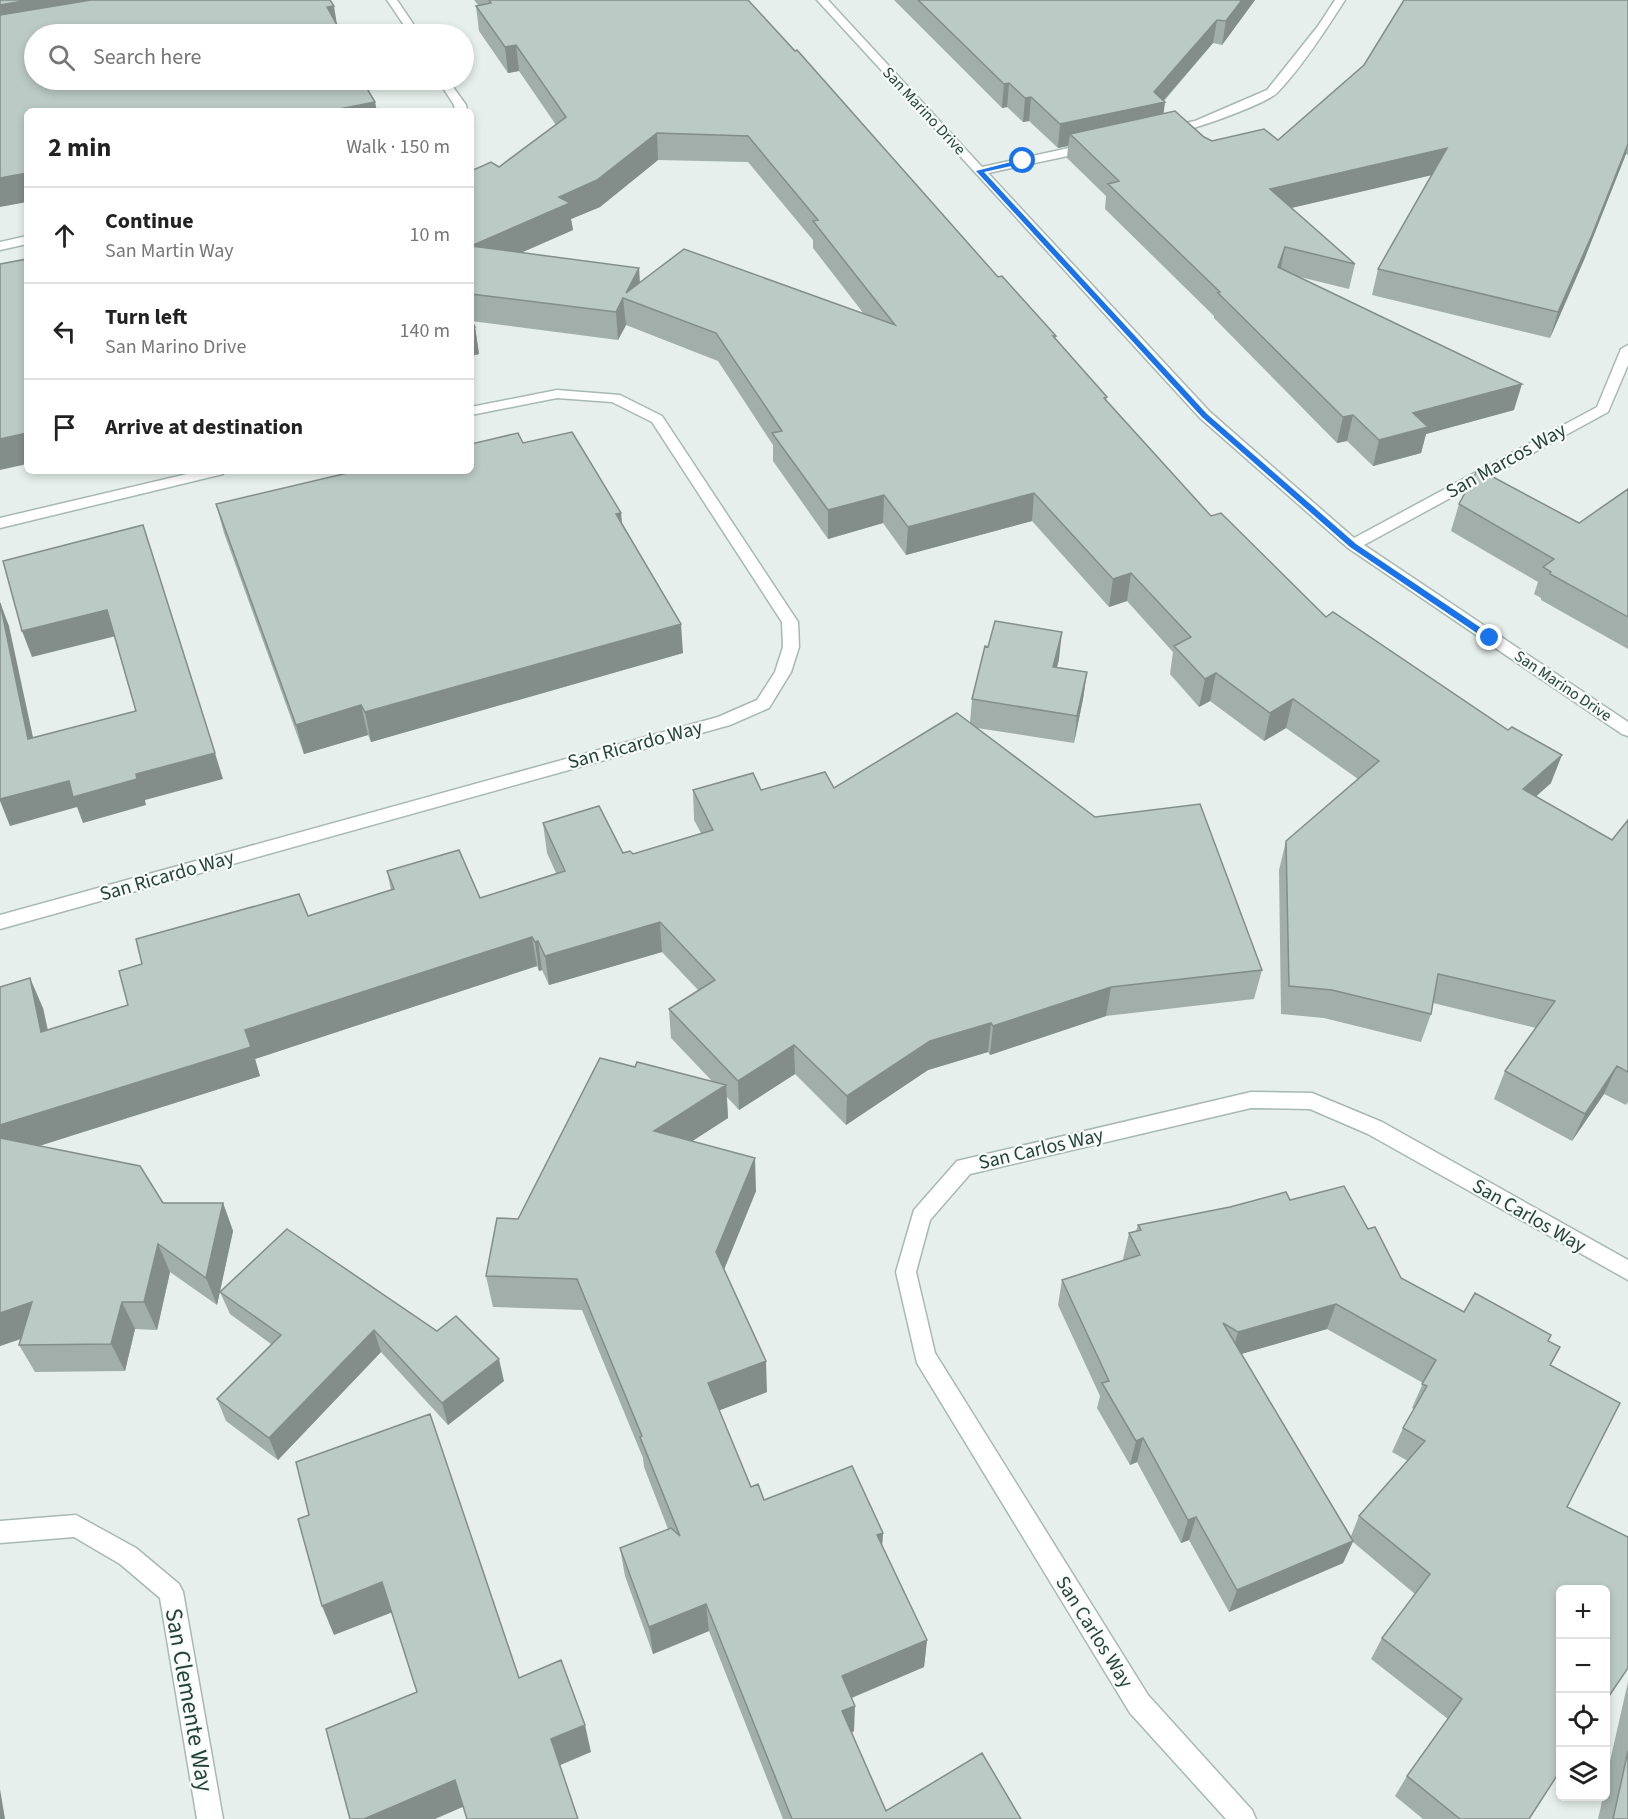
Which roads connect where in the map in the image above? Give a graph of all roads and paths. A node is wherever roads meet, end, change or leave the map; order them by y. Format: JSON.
{"nodes":[{"id":1,"x":392,"y":0,"type":"edge"},
{"id":2,"x":822,"y":0,"type":"edge"},
{"id":3,"x":1340,"y":0,"type":"edge"},
{"id":4,"x":408,"y":24,"type":"edge"},
{"id":5,"x":450,"y":90,"type":"edge"},
{"id":6,"x":460,"y":108,"type":"edge"},
{"id":7,"x":1152,"y":134,"type":"edge"},
{"id":8,"x":1106,"y":144,"type":"edge"},
{"id":9,"x":979,"y":171,"type":"junction"},
{"id":10,"x":24,"y":241,"type":"edge"},
{"id":11,"x":0,"y":246,"type":"edge"},
{"id":12,"x":1628,"y":349,"type":"edge"},
{"id":13,"x":474,"y":410,"type":"edge"},
{"id":14,"x":205,"y":474,"type":"edge"},
{"id":15,"x":0,"y":523,"type":"edge"},
{"id":16,"x":1353,"y":546,"type":"junction"},
{"id":17,"x":1628,"y":730,"type":"edge"},
{"id":18,"x":0,"y":922,"type":"edge"},
{"id":19,"x":1628,"y":1271,"type":"edge"},
{"id":20,"x":0,"y":1532,"type":"edge"},
{"id":21,"x":210,"y":1819,"type":"edge"},
{"id":22,"x":1243,"y":1819,"type":"edge"}],
"edges":[{"from":1,"to":4,"type":"street"},
{"from":2,"to":9,"type":"street","name":"San Marino Drive"},
{"from":3,"to":7,"type":"street"},
{"from":5,"to":6,"type":"street"},
{"from":8,"to":9,"type":"street"},
{"from":9,"to":16,"type":"street","name":"San Marino Drive"},
{"from":10,"to":11,"type":"street"},
{"from":12,"to":16,"type":"street","name":"San Marcos Way"},
{"from":13,"to":18,"type":"street","name":"San Ricardo Way"},
{"from":14,"to":15,"type":"street"},
{"from":16,"to":17,"type":"street","name":"San Marino Drive"},
{"from":19,"to":22,"type":"street","name":"San Carlos Way"},
{"from":20,"to":21,"type":"street","name":"San Clemente Way"}]}
